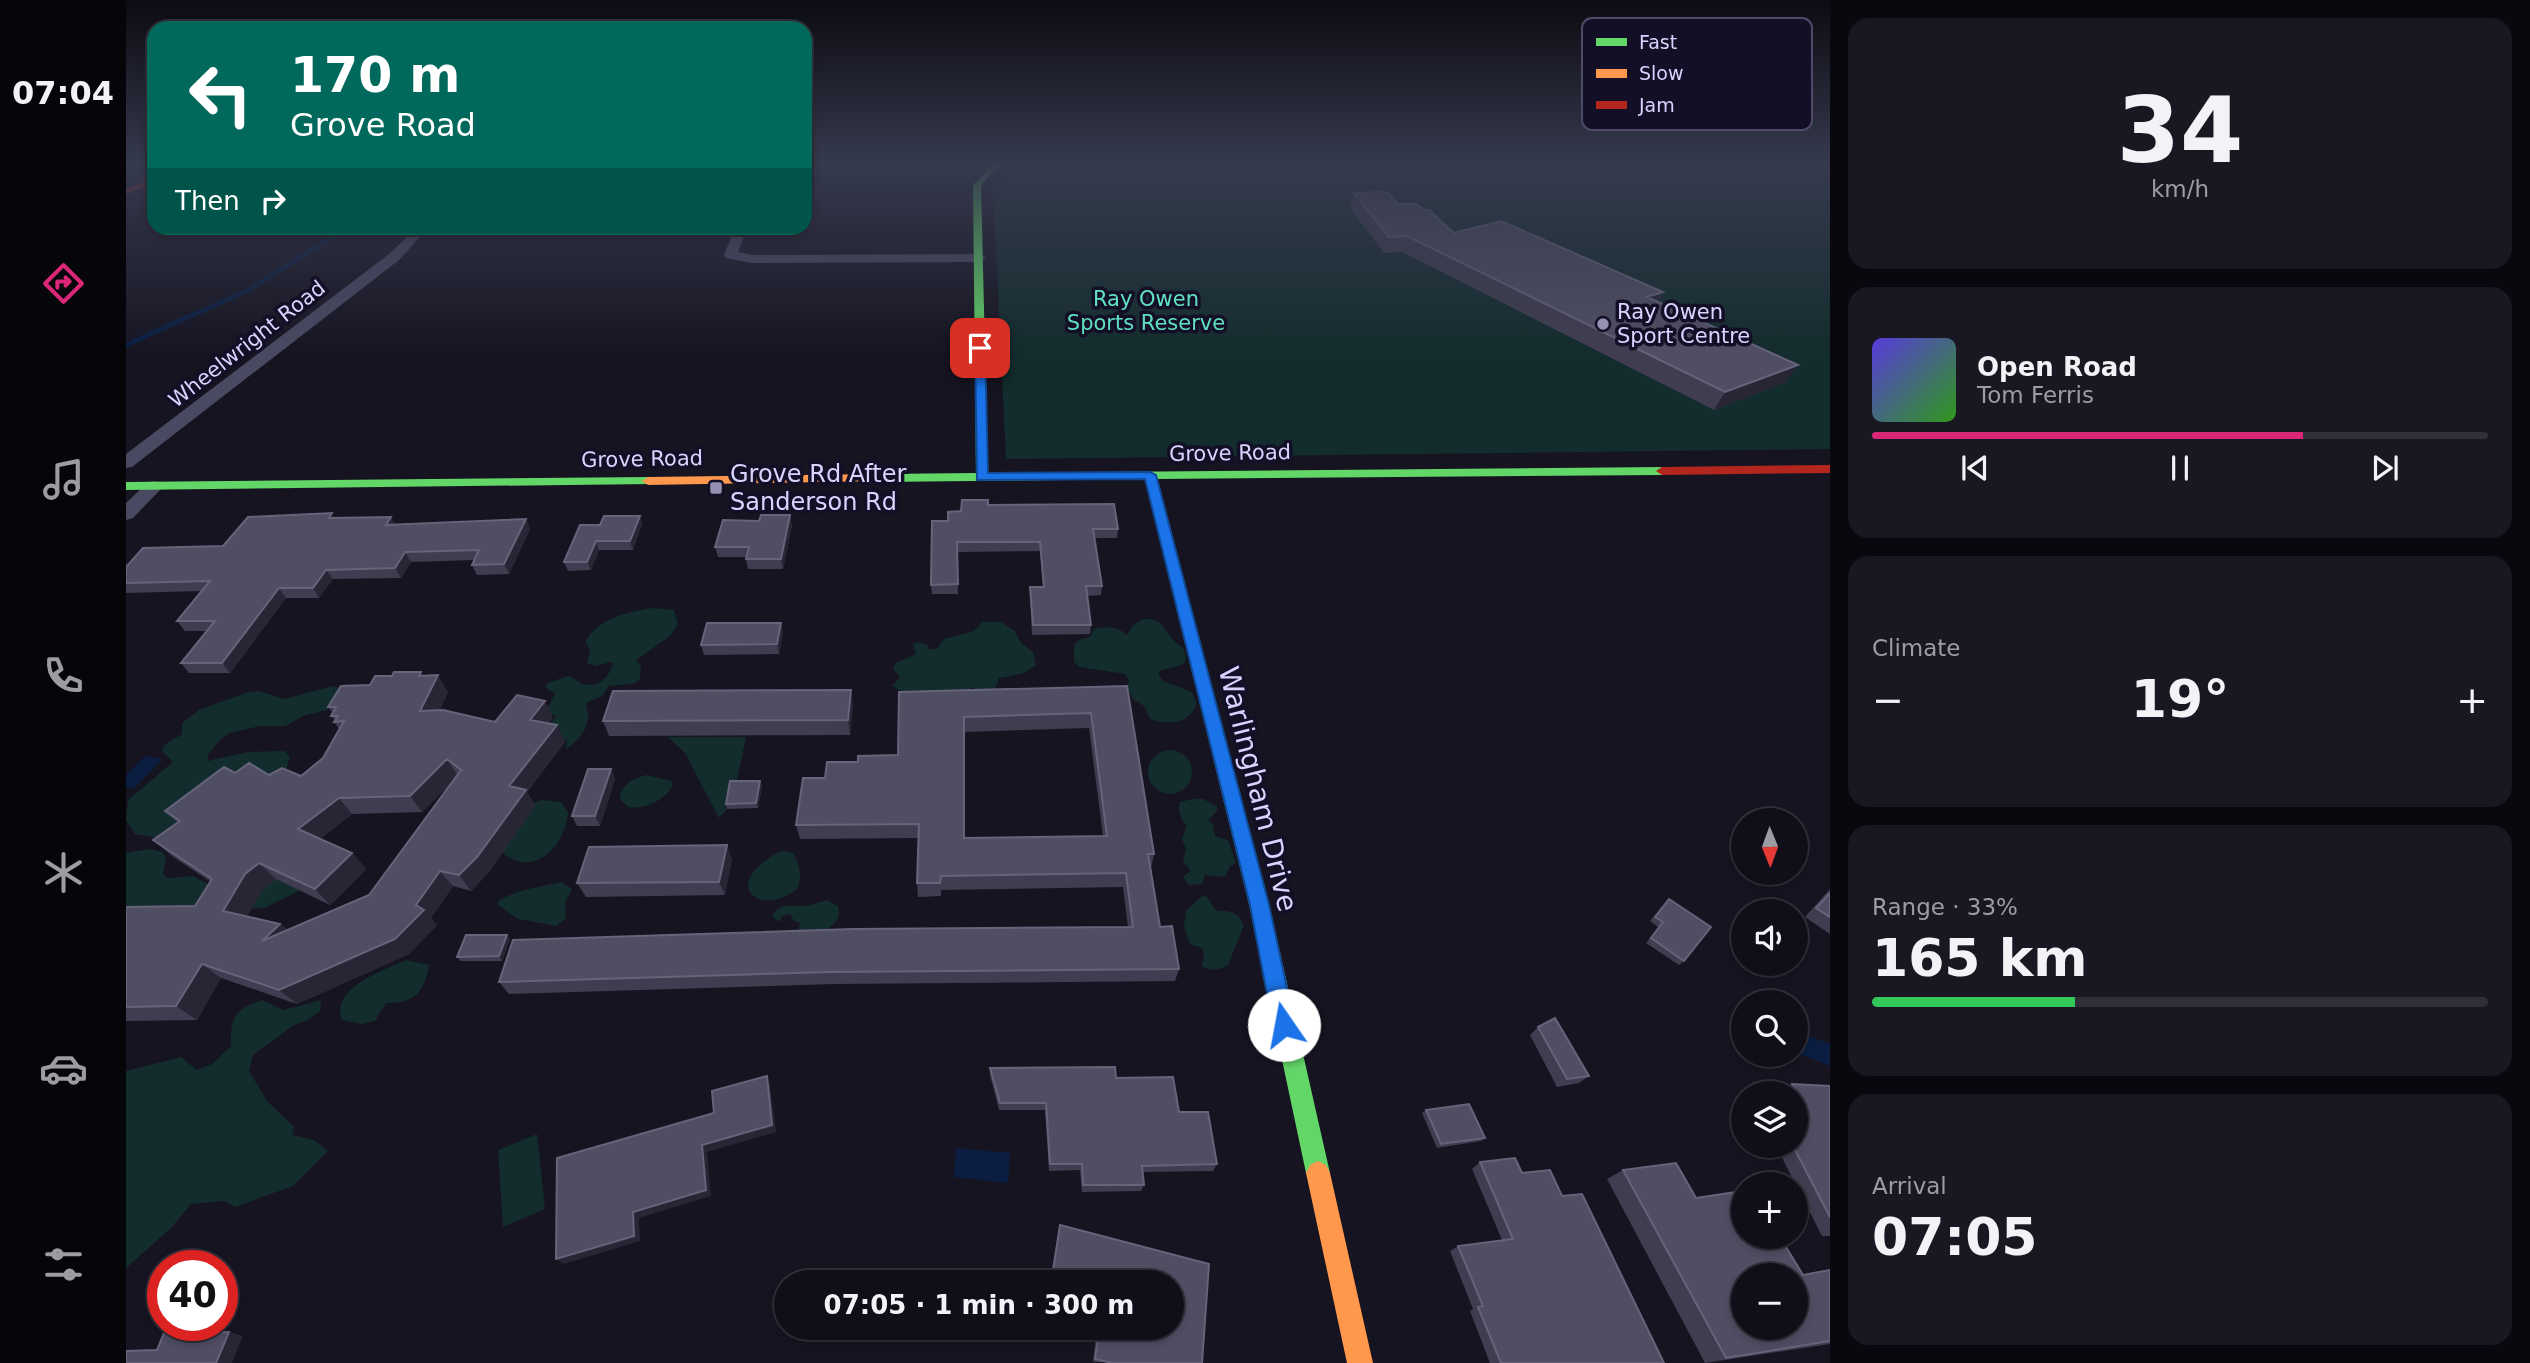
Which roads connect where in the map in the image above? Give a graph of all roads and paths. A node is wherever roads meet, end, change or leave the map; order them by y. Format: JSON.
{"nodes":[{"id":1,"x":978,"y":229,"type":"edge"},
{"id":2,"x":415,"y":235,"type":"edge"},
{"id":3,"x":738,"y":235,"type":"edge"},
{"id":4,"x":979,"y":258,"type":"junction"},
{"id":5,"x":126,"y":463,"type":"edge"},
{"id":6,"x":1830,"y":468,"type":"edge"},
{"id":7,"x":1150,"y":475,"type":"junction"},
{"id":8,"x":982,"y":477,"type":"junction"},
{"id":9,"x":126,"y":486,"type":"edge"},
{"id":10,"x":154,"y":486,"type":"junction"},
{"id":11,"x":126,"y":514,"type":"edge"},
{"id":12,"x":1360,"y":1363,"type":"edge"}],
"edges":[{"from":1,"to":4,"type":"street"},
{"from":2,"to":5,"type":"street","name":"Wheelwright Road"},
{"from":3,"to":4,"type":"street"},
{"from":4,"to":8,"type":"street"},
{"from":6,"to":7,"type":"street","name":"Grove Road"},
{"from":7,"to":8,"type":"street","name":"Grove Road"},
{"from":7,"to":12,"type":"street","name":"Warlingham Drive"},
{"from":8,"to":10,"type":"street","name":"Grove Road"},
{"from":9,"to":10,"type":"street","name":"Grove Road"},
{"from":10,"to":11,"type":"street"}]}
